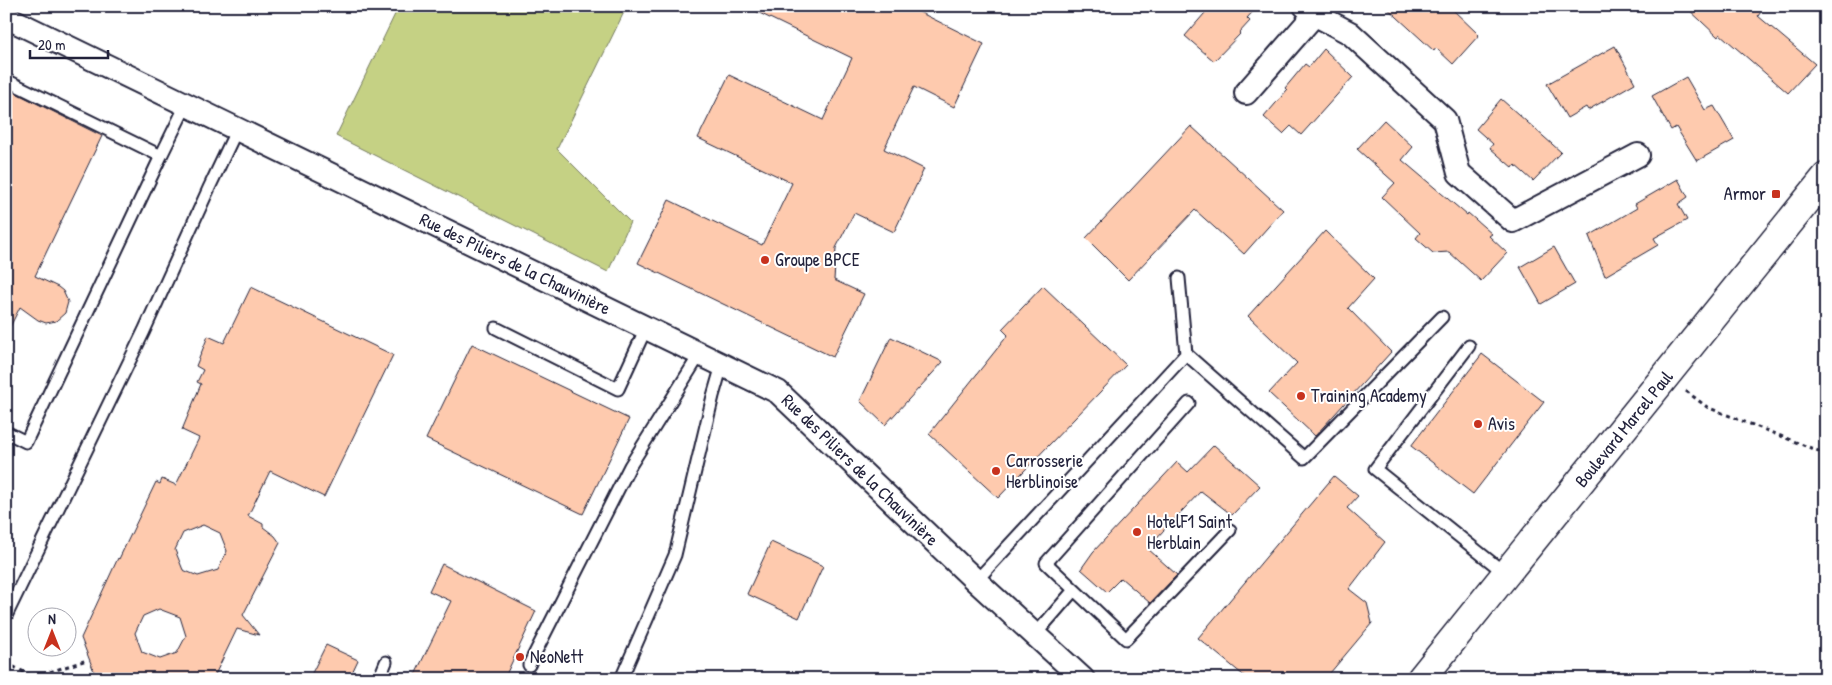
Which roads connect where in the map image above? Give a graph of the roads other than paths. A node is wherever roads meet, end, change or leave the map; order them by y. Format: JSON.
{"nodes":[{"id":1,"x":1314,"y":9,"type":"edge"},
{"id":2,"x":6,"y":17,"type":"edge"},
{"id":3,"x":6,"y":80,"type":"edge"},
{"id":4,"x":1246,"y":93,"type":"dead end"},
{"id":5,"x":186,"y":105,"type":"junction"},
{"id":6,"x":237,"y":129,"type":"junction"},
{"id":7,"x":1638,"y":155,"type":"dead end"},
{"id":8,"x":161,"y":156,"type":"junction"},
{"id":9,"x":1826,"y":177,"type":"edge"},
{"id":10,"x":1179,"y":278,"type":"dead end"},
{"id":11,"x":1442,"y":317,"type":"dead end"},
{"id":12,"x":496,"y":328,"type":"dead end"},
{"id":13,"x":646,"y":328,"type":"junction"},
{"id":14,"x":1469,"y":346,"type":"dead end"},
{"id":15,"x":700,"y":354,"type":"junction"},
{"id":16,"x":1186,"y":354,"type":"junction"},
{"id":17,"x":722,"y":365,"type":"junction"},
{"id":18,"x":1189,"y":403,"type":"dead end"},
{"id":19,"x":6,"y":432,"type":"edge"},
{"id":20,"x":1230,"y":530,"type":"dead end"},
{"id":21,"x":1506,"y":574,"type":"junction"},
{"id":22,"x":976,"y":581,"type":"junction"},
{"id":23,"x":1074,"y":590,"type":"junction"},
{"id":24,"x":6,"y":616,"type":"edge"},
{"id":25,"x":1036,"y":635,"type":"junction"},
{"id":26,"x":386,"y":662,"type":"dead end"},
{"id":27,"x":529,"y":665,"type":"dead end"},
{"id":28,"x":379,"y":679,"type":"edge"},
{"id":29,"x":621,"y":679,"type":"edge"},
{"id":30,"x":1083,"y":679,"type":"edge"},
{"id":31,"x":1421,"y":679,"type":"edge"}],
"edges":[{"from":1,"to":4,"type":"street"},
{"from":1,"to":7,"type":"street"},
{"from":2,"to":5,"type":"street","name":"Rue des Piliers de la Chauvinière"},
{"from":3,"to":8,"type":"lane"},
{"from":5,"to":6,"type":"street","name":"Rue des Piliers de la Chauvinière"},
{"from":5,"to":8,"type":"lane"},
{"from":6,"to":13,"type":"street","name":"Rue des Piliers de la Chauvinière"},
{"from":6,"to":24,"type":"lane"},
{"from":8,"to":19,"type":"lane"},
{"from":9,"to":21,"type":"street","name":"Boulevard Marcel Paul"},
{"from":10,"to":16,"type":"lane"},
{"from":11,"to":16,"type":"lane"},
{"from":12,"to":13,"type":"lane"},
{"from":13,"to":15,"type":"street","name":"Rue des Piliers de la Chauvinière"},
{"from":14,"to":21,"type":"lane"},
{"from":15,"to":17,"type":"street","name":"Rue des Piliers de la Chauvinière"},
{"from":15,"to":27,"type":"lane"},
{"from":16,"to":22,"type":"lane"},
{"from":17,"to":22,"type":"street","name":"Rue des Piliers de la Chauvinière"},
{"from":17,"to":29,"type":"lane"},
{"from":18,"to":23,"type":"lane"},
{"from":20,"to":23,"type":"lane"},
{"from":21,"to":31,"type":"street","name":"Boulevard Marcel Paul"},
{"from":22,"to":25,"type":"street","name":"Rue des Piliers de la Chauvinière"},
{"from":23,"to":25,"type":"lane"},
{"from":25,"to":30,"type":"street","name":"Rue des Piliers de la Chauvinière"},
{"from":26,"to":28,"type":"lane"}]}
